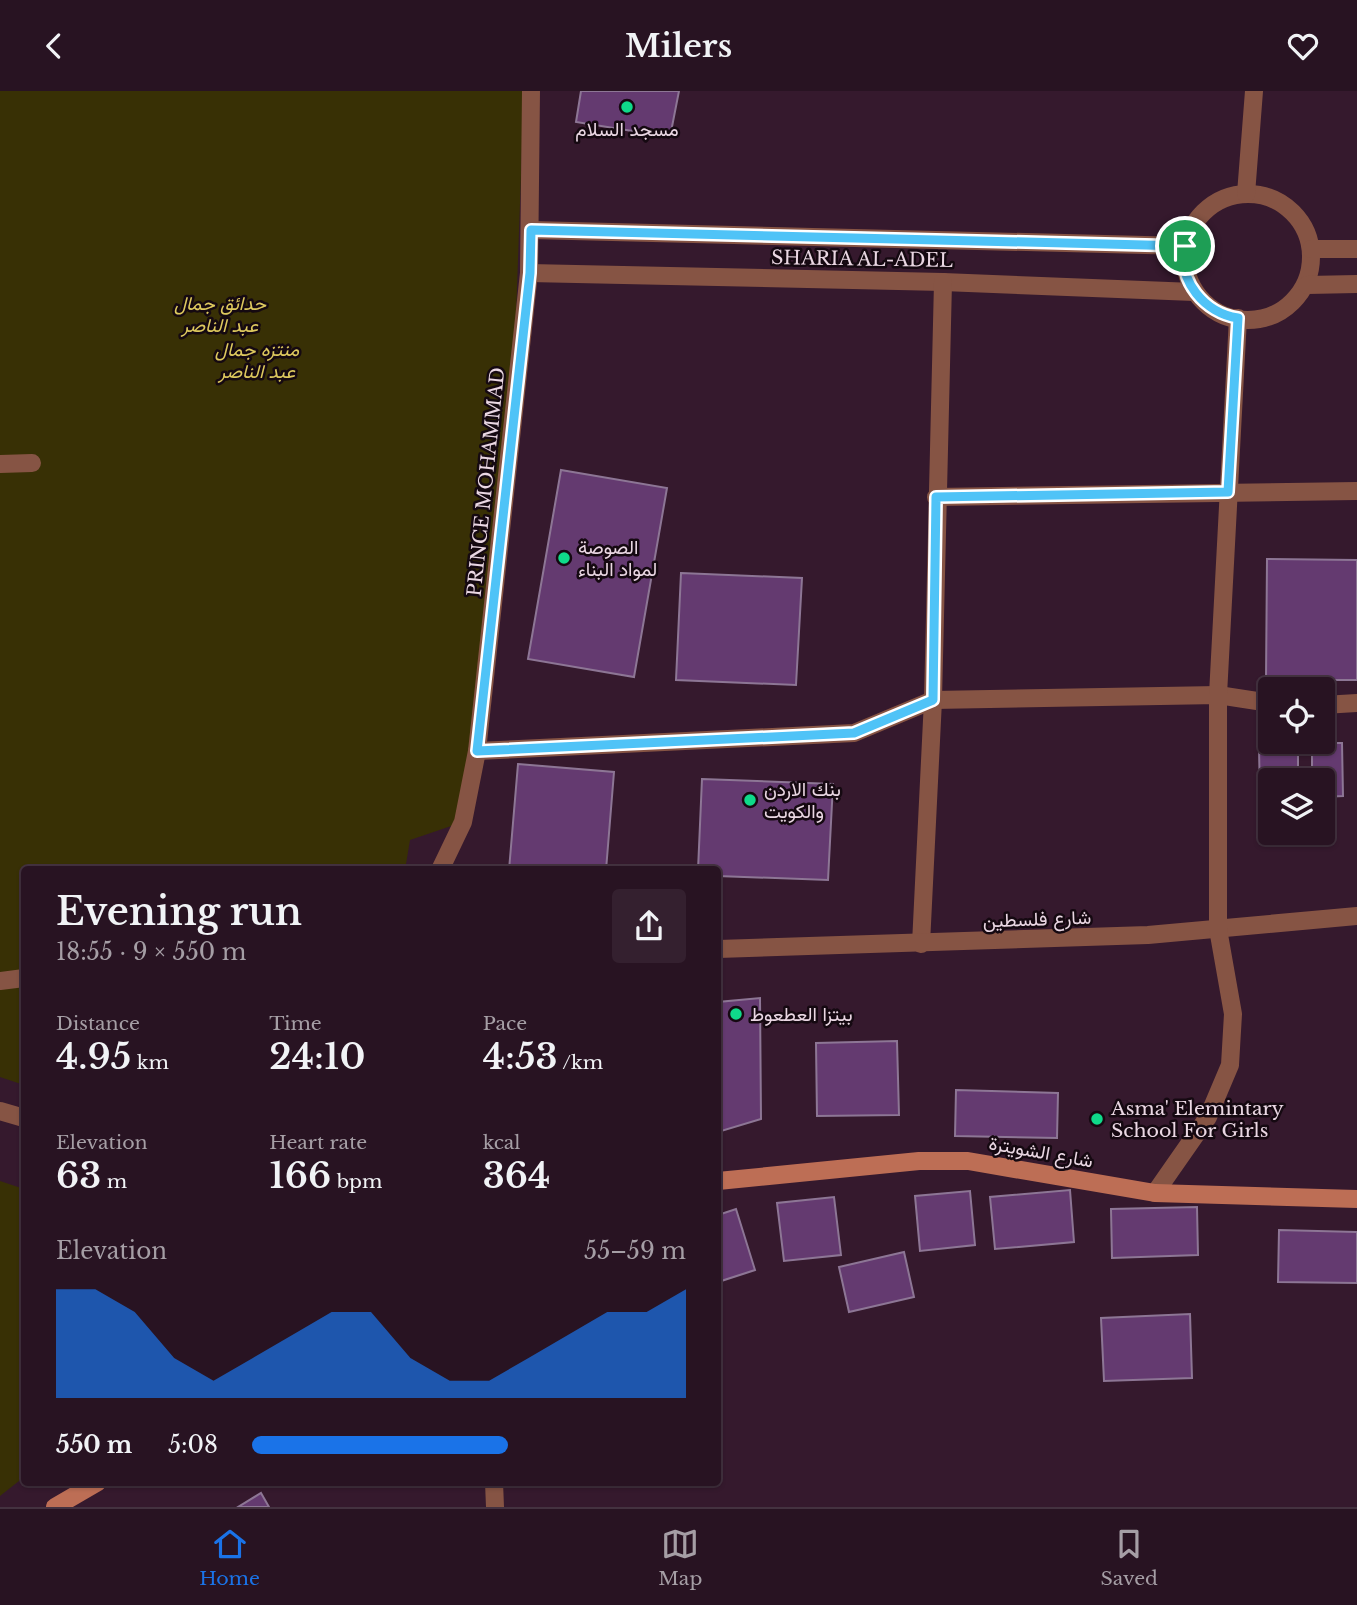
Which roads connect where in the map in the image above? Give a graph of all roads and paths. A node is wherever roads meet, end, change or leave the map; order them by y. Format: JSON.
{"nodes":[{"id":1,"x":531,"y":91,"type":"edge"},
{"id":2,"x":1254,"y":91,"type":"edge"},
{"id":3,"x":1246,"y":194,"type":"junction"},
{"id":4,"x":531,"y":230,"type":"junction"},
{"id":5,"x":1185,"y":246,"type":"junction"},
{"id":6,"x":1311,"y":249,"type":"junction"},
{"id":7,"x":1357,"y":249,"type":"edge"},
{"id":8,"x":530,"y":273,"type":"junction"},
{"id":9,"x":943,"y":282,"type":"junction"},
{"id":10,"x":1357,"y":284,"type":"edge"},
{"id":11,"x":1307,"y":285,"type":"junction"},
{"id":12,"x":1194,"y":292,"type":"junction"},
{"id":13,"x":1238,"y":318,"type":"junction"},
{"id":14,"x":32,"y":463,"type":"dead end"},
{"id":15,"x":0,"y":464,"type":"edge"},
{"id":16,"x":1357,"y":491,"type":"edge"},
{"id":17,"x":1228,"y":492,"type":"junction"},
{"id":18,"x":936,"y":497,"type":"junction"},
{"id":19,"x":1218,"y":695,"type":"junction"},
{"id":20,"x":933,"y":700,"type":"junction"},
{"id":21,"x":1258,"y":701,"type":"edge"},
{"id":22,"x":1357,"y":703,"type":"edge"},
{"id":23,"x":1335,"y":704,"type":"edge"},
{"id":24,"x":477,"y":751,"type":"junction"},
{"id":25,"x":442,"y":866,"type":"edge"},
{"id":26,"x":1357,"y":916,"type":"edge"},
{"id":27,"x":1218,"y":929,"type":"junction"},
{"id":28,"x":921,"y":944,"type":"junction"},
{"id":29,"x":721,"y":949,"type":"edge"},
{"id":30,"x":21,"y":978,"type":"edge"},
{"id":31,"x":0,"y":981,"type":"edge"},
{"id":32,"x":0,"y":1111,"type":"edge"},
{"id":33,"x":21,"y":1117,"type":"edge"},
{"id":34,"x":721,"y":1181,"type":"edge"},
{"id":35,"x":1155,"y":1193,"type":"junction"},
{"id":36,"x":1357,"y":1199,"type":"edge"},
{"id":37,"x":91,"y":1486,"type":"edge"},
{"id":38,"x":494,"y":1486,"type":"edge"},
{"id":39,"x":55,"y":1507,"type":"edge"},
{"id":40,"x":495,"y":1507,"type":"edge"}],
"edges":[{"from":1,"to":4,"type":"street","name":"PRINCE MOHAMMAD"},
{"from":2,"to":3,"type":"street"},
{"from":3,"to":5,"type":"street"},
{"from":3,"to":6,"type":"street"},
{"from":4,"to":5,"type":"street","name":"SHARIA AL-ADEL"},
{"from":4,"to":8,"type":"street","name":"PRINCE MOHAMMAD"},
{"from":5,"to":12,"type":"street"},
{"from":6,"to":7,"type":"street"},
{"from":6,"to":11,"type":"street"},
{"from":8,"to":9,"type":"street","name":"SHARIA AL-ADEL"},
{"from":8,"to":24,"type":"street","name":"PRINCE MOHAMMAD"},
{"from":9,"to":12,"type":"street","name":"SHARIA AL-ADEL"},
{"from":9,"to":18,"type":"street"},
{"from":10,"to":11,"type":"street"},
{"from":11,"to":13,"type":"street"},
{"from":12,"to":13,"type":"street"},
{"from":13,"to":17,"type":"street"},
{"from":14,"to":15,"type":"street"},
{"from":16,"to":17,"type":"street"},
{"from":17,"to":18,"type":"street"},
{"from":17,"to":19,"type":"street"},
{"from":18,"to":20,"type":"street"},
{"from":19,"to":20,"type":"street"},
{"from":19,"to":21,"type":"street"},
{"from":19,"to":27,"type":"street"},
{"from":20,"to":24,"type":"street"},
{"from":20,"to":28,"type":"street"},
{"from":22,"to":23,"type":"street"},
{"from":24,"to":25,"type":"street","name":"PRINCE MOHAMMAD"},
{"from":26,"to":27,"type":"street","name":"شارع فلسطين"},
{"from":27,"to":28,"type":"street","name":"شارع فلسطين"},
{"from":27,"to":35,"type":"street"},
{"from":28,"to":29,"type":"street","name":"شارع فلسطين"},
{"from":30,"to":31,"type":"street"},
{"from":32,"to":33,"type":"street"},
{"from":34,"to":35,"type":"main road","name":"شارع الشويترة"},
{"from":35,"to":36,"type":"main road","name":"شارع الشويترة"},
{"from":37,"to":39,"type":"main road"},
{"from":38,"to":40,"type":"street"}]}
